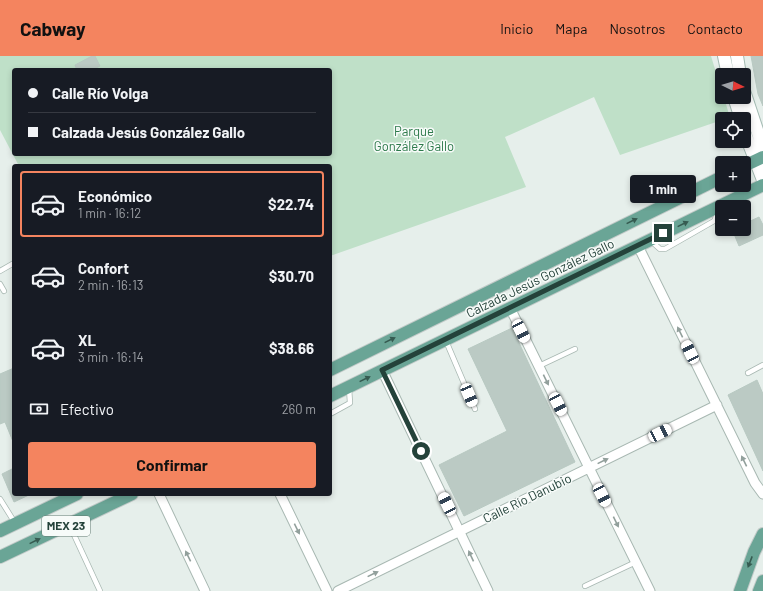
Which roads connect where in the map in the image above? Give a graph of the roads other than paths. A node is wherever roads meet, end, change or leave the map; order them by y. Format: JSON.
{"nodes":[{"id":1,"x":724,"y":56,"type":"edge"},
{"id":2,"x":737,"y":56,"type":"edge"},
{"id":3,"x":727,"y":68,"type":"edge"},
{"id":4,"x":739,"y":68,"type":"edge"},
{"id":5,"x":748,"y":104,"type":"edge"},
{"id":6,"x":750,"y":148,"type":"edge"},
{"id":7,"x":763,"y":148,"type":"edge"},
{"id":8,"x":754,"y":162,"type":"edge"},
{"id":9,"x":715,"y":180,"type":"edge"},
{"id":10,"x":763,"y":180,"type":"edge"},
{"id":11,"x":763,"y":185,"type":"edge"},
{"id":12,"x":638,"y":246,"type":"junction"},
{"id":13,"x":12,"y":264,"type":"edge"},
{"id":14,"x":0,"y":272,"type":"edge"},
{"id":15,"x":0,"y":284,"type":"edge"},
{"id":16,"x":4,"y":291,"type":"dead end"},
{"id":17,"x":510,"y":308,"type":"junction"},
{"id":18,"x":445,"y":339,"type":"junction"},
{"id":19,"x":574,"y":349,"type":"dead end"},
{"id":20,"x":763,"y":365,"type":"edge"},
{"id":21,"x":539,"y":366,"type":"junction"},
{"id":22,"x":332,"y":369,"type":"edge"},
{"id":23,"x":382,"y":370,"type":"junction"},
{"id":24,"x":748,"y":373,"type":"dead end"},
{"id":25,"x":349,"y":386,"type":"junction"},
{"id":26,"x":332,"y":395,"type":"edge"},
{"id":27,"x":717,"y":405,"type":"junction"},
{"id":28,"x":475,"y":409,"type":"dead end"},
{"id":29,"x":332,"y":413,"type":"edge"},
{"id":30,"x":589,"y":468,"type":"junction"},
{"id":31,"x":763,"y":494,"type":"edge"},
{"id":32,"x":72,"y":496,"type":"edge"},
{"id":33,"x":128,"y":496,"type":"edge"},
{"id":34,"x":160,"y":496,"type":"edge"},
{"id":35,"x":281,"y":496,"type":"edge"},
{"id":36,"x":0,"y":499,"type":"edge"},
{"id":37,"x":16,"y":524,"type":"junction"},
{"id":38,"x":69,"y":524,"type":"junction"},
{"id":39,"x":0,"y":531,"type":"edge"},
{"id":40,"x":460,"y":531,"type":"junction"},
{"id":41,"x":763,"y":534,"type":"edge"},
{"id":42,"x":0,"y":558,"type":"edge"},
{"id":43,"x":636,"y":562,"type":"junction"},
{"id":44,"x":763,"y":581,"type":"edge"},
{"id":45,"x":585,"y":586,"type":"dead end"},
{"id":46,"x":100,"y":591,"type":"edge"},
{"id":47,"x":205,"y":591,"type":"edge"},
{"id":48,"x":327,"y":591,"type":"edge"},
{"id":49,"x":338,"y":591,"type":"edge"},
{"id":50,"x":488,"y":591,"type":"edge"},
{"id":51,"x":650,"y":591,"type":"edge"},
{"id":52,"x":740,"y":591,"type":"edge"},
{"id":53,"x":759,"y":591,"type":"edge"}],
"edges":[{"from":1,"to":3,"type":"main road"},
{"from":2,"to":4,"type":"main road"},
{"from":5,"to":7,"type":"main road"},
{"from":6,"to":8,"type":"main road"},
{"from":8,"to":10,"type":"main road"},
{"from":22,"to":9,"type":"main road","name":"Calzada Jesús González Gallo","one_way":true},
{"from":12,"to":11,"type":"main road","name":"Calzada Jesús González Gallo","one_way":true},
{"from":12,"to":17,"type":"main road","name":"Calzada Jesús González Gallo"},
{"from":27,"to":12,"type":"street","one_way":true},
{"from":13,"to":14,"type":"lane"},
{"from":15,"to":16,"type":"lane"},
{"from":17,"to":18,"type":"main road","name":"Calzada Jesús González Gallo"},
{"from":17,"to":21,"type":"street"},
{"from":18,"to":23,"type":"main road","name":"Calzada Jesús González Gallo"},
{"from":18,"to":28,"type":"lane"},
{"from":19,"to":21,"type":"lane"},
{"from":20,"to":24,"type":"lane"},
{"from":21,"to":30,"type":"street","one_way":true},
{"from":25,"to":23,"type":"main road","name":"Calzada Jesús González Gallo","one_way":true},
{"from":23,"to":40,"type":"street"},
{"from":25,"to":26,"type":"main road","name":"Calzada Jesús González Gallo"},
{"from":25,"to":29,"type":"lane"},
{"from":30,"to":27,"type":"street","name":"Calle Río Danubio","one_way":true},
{"from":31,"to":27,"type":"street","one_way":true},
{"from":30,"to":40,"type":"street","name":"Calle Río Danubio"},
{"from":30,"to":43,"type":"street","one_way":true},
{"from":32,"to":37,"type":"main road","number":"MEX 23"},
{"from":33,"to":38,"type":"main road","number":"MEX 23"},
{"from":47,"to":34,"type":"street","one_way":true},
{"from":35,"to":48,"type":"street","one_way":true},
{"from":36,"to":37,"type":"lane"},
{"from":37,"to":39,"type":"main road","number":"MEX 23"},
{"from":42,"to":38,"type":"main road","number":"MEX 23","one_way":true},
{"from":38,"to":46,"type":"lane"},
{"from":49,"to":40,"type":"street","name":"Calle Río Danubio","one_way":true},
{"from":50,"to":40,"type":"street","one_way":true},
{"from":41,"to":52,"type":"main road","one_way":true},
{"from":43,"to":45,"type":"lane"},
{"from":43,"to":51,"type":"street"},
{"from":44,"to":53,"type":"main road"}]}
